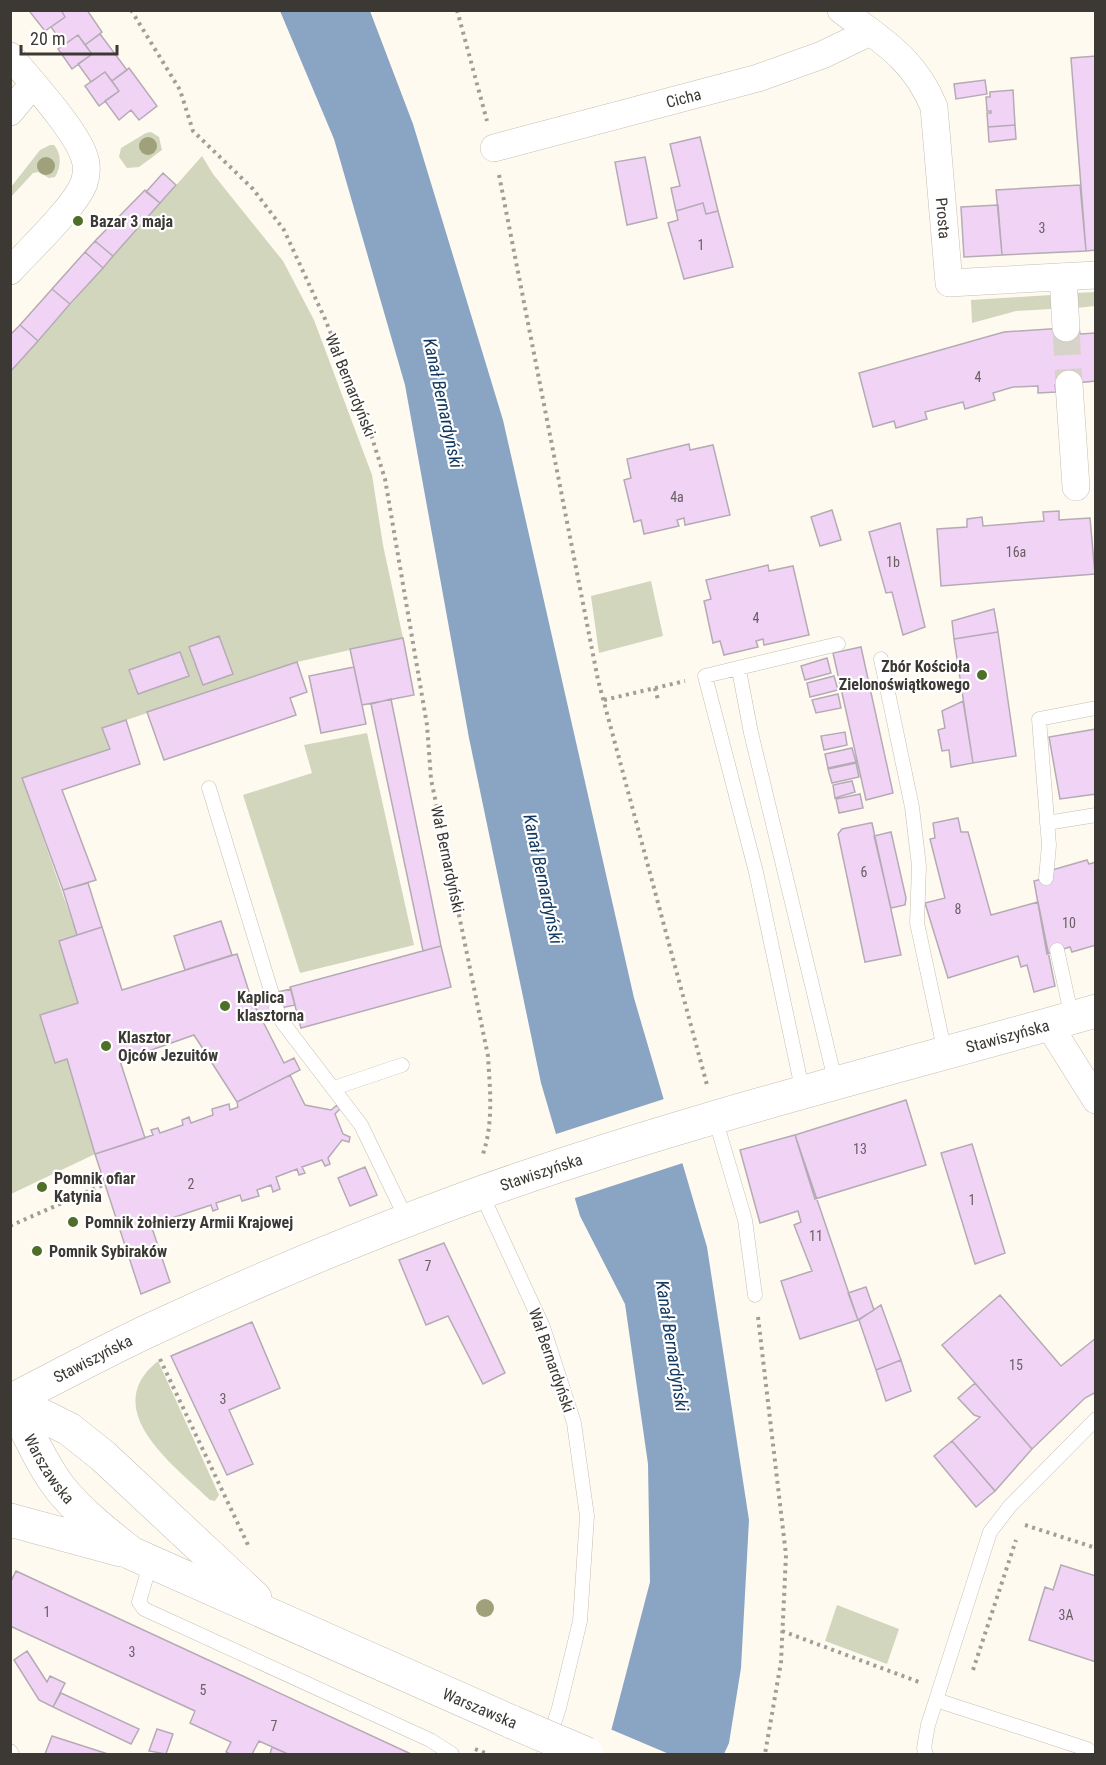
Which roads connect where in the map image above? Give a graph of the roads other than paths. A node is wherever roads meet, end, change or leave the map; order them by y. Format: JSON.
{"nodes":[{"id":1,"x":841,"y":10,"type":"edge"},
{"id":2,"x":870,"y":32,"type":"junction"},
{"id":3,"x":10,"y":56,"type":"edge"},
{"id":4,"x":33,"y":84,"type":"junction"},
{"id":5,"x":10,"y":112,"type":"edge"},
{"id":6,"x":494,"y":148,"type":"road end"},
{"id":7,"x":10,"y":271,"type":"edge"},
{"id":8,"x":1095,"y":276,"type":"edge"},
{"id":9,"x":1063,"y":277,"type":"junction"},
{"id":10,"x":1066,"y":328,"type":"tunnel mouth"},
{"id":11,"x":1069,"y":384,"type":"tunnel mouth"},
{"id":12,"x":1076,"y":487,"type":"dead end"},
{"id":13,"x":838,"y":644,"type":"dead end"},
{"id":14,"x":881,"y":659,"type":"dead end"},
{"id":15,"x":739,"y":669,"type":"junction"},
{"id":16,"x":1095,"y":708,"type":"edge"},
{"id":17,"x":209,"y":788,"type":"dead end"},
{"id":18,"x":1095,"y":815,"type":"edge"},
{"id":19,"x":1047,"y":823,"type":"junction"},
{"id":20,"x":1046,"y":878,"type":"dead end"},
{"id":21,"x":1057,"y":950,"type":"dead end"},
{"id":22,"x":272,"y":994,"type":"dead end"},
{"id":23,"x":276,"y":1008,"type":"dead end"},
{"id":24,"x":1072,"y":1018,"type":"edge"},
{"id":25,"x":945,"y":1053,"type":"junction"},
{"id":26,"x":402,"y":1065,"type":"dead end"},
{"id":27,"x":836,"y":1084,"type":"junction"},
{"id":28,"x":334,"y":1088,"type":"junction"},
{"id":29,"x":803,"y":1093,"type":"junction"},
{"id":30,"x":1095,"y":1100,"type":"edge"},
{"id":31,"x":710,"y":1120,"type":"junction"},
{"id":32,"x":495,"y":1188,"type":"junction"},
{"id":33,"x":407,"y":1220,"type":"junction"},
{"id":34,"x":755,"y":1295,"type":"road end"},
{"id":35,"x":11,"y":1400,"type":"edge"},
{"id":36,"x":1095,"y":1419,"type":"edge"},
{"id":37,"x":10,"y":1520,"type":"edge"},
{"id":38,"x":141,"y":1557,"type":"junction"},
{"id":39,"x":275,"y":1616,"type":"junction"},
{"id":40,"x":938,"y":1695,"type":"junction"},
{"id":41,"x":452,"y":1755,"type":"edge"},
{"id":42,"x":544,"y":1755,"type":"edge"},
{"id":43,"x":587,"y":1755,"type":"edge"},
{"id":44,"x":926,"y":1755,"type":"edge"},
{"id":45,"x":1093,"y":1755,"type":"edge"}],
"edges":[{"from":1,"to":2,"type":"street"},
{"from":2,"to":6,"type":"street","name":"Cicha"},
{"from":2,"to":9,"type":"street","name":"Prosta"},
{"from":3,"to":4,"type":"street"},
{"from":4,"to":5,"type":"street"},
{"from":4,"to":7,"type":"street"},
{"from":8,"to":9,"type":"street","name":"Prosta"},
{"from":9,"to":10,"type":"street"},
{"from":11,"to":12,"type":"street"},
{"from":13,"to":15,"type":"lane"},
{"from":14,"to":25,"type":"lane"},
{"from":15,"to":27,"type":"lane"},
{"from":15,"to":29,"type":"lane"},
{"from":16,"to":19,"type":"lane"},
{"from":17,"to":22,"type":"lane"},
{"from":18,"to":19,"type":"lane"},
{"from":19,"to":20,"type":"lane"},
{"from":21,"to":24,"type":"lane"},
{"from":23,"to":28,"type":"lane"},
{"from":24,"to":25,"type":"street","name":"Stawiszyńska"},
{"from":24,"to":30,"type":"street"},
{"from":25,"to":27,"type":"street","name":"Stawiszyńska"},
{"from":26,"to":28,"type":"lane"},
{"from":27,"to":29,"type":"street","name":"Stawiszyńska"},
{"from":28,"to":33,"type":"lane"},
{"from":29,"to":31,"type":"street","name":"Stawiszyńska"},
{"from":31,"to":32,"type":"street","name":"Stawiszyńska"},
{"from":31,"to":34,"type":"lane"},
{"from":32,"to":33,"type":"street","name":"Stawiszyńska"},
{"from":32,"to":42,"type":"lane","name":"Wał Bernardyński"},
{"from":33,"to":35,"type":"street","name":"Stawiszyńska"},
{"from":35,"to":38,"type":"street","name":"Warszawska"},
{"from":35,"to":39,"type":"street","name":"Warszawska"},
{"from":36,"to":40,"type":"lane"},
{"from":37,"to":38,"type":"street"},
{"from":38,"to":39,"type":"street","name":"Warszawska"},
{"from":38,"to":41,"type":"lane"},
{"from":39,"to":43,"type":"street","name":"Warszawska","bridge":true},
{"from":40,"to":44,"type":"lane"},
{"from":40,"to":45,"type":"lane"}]}
